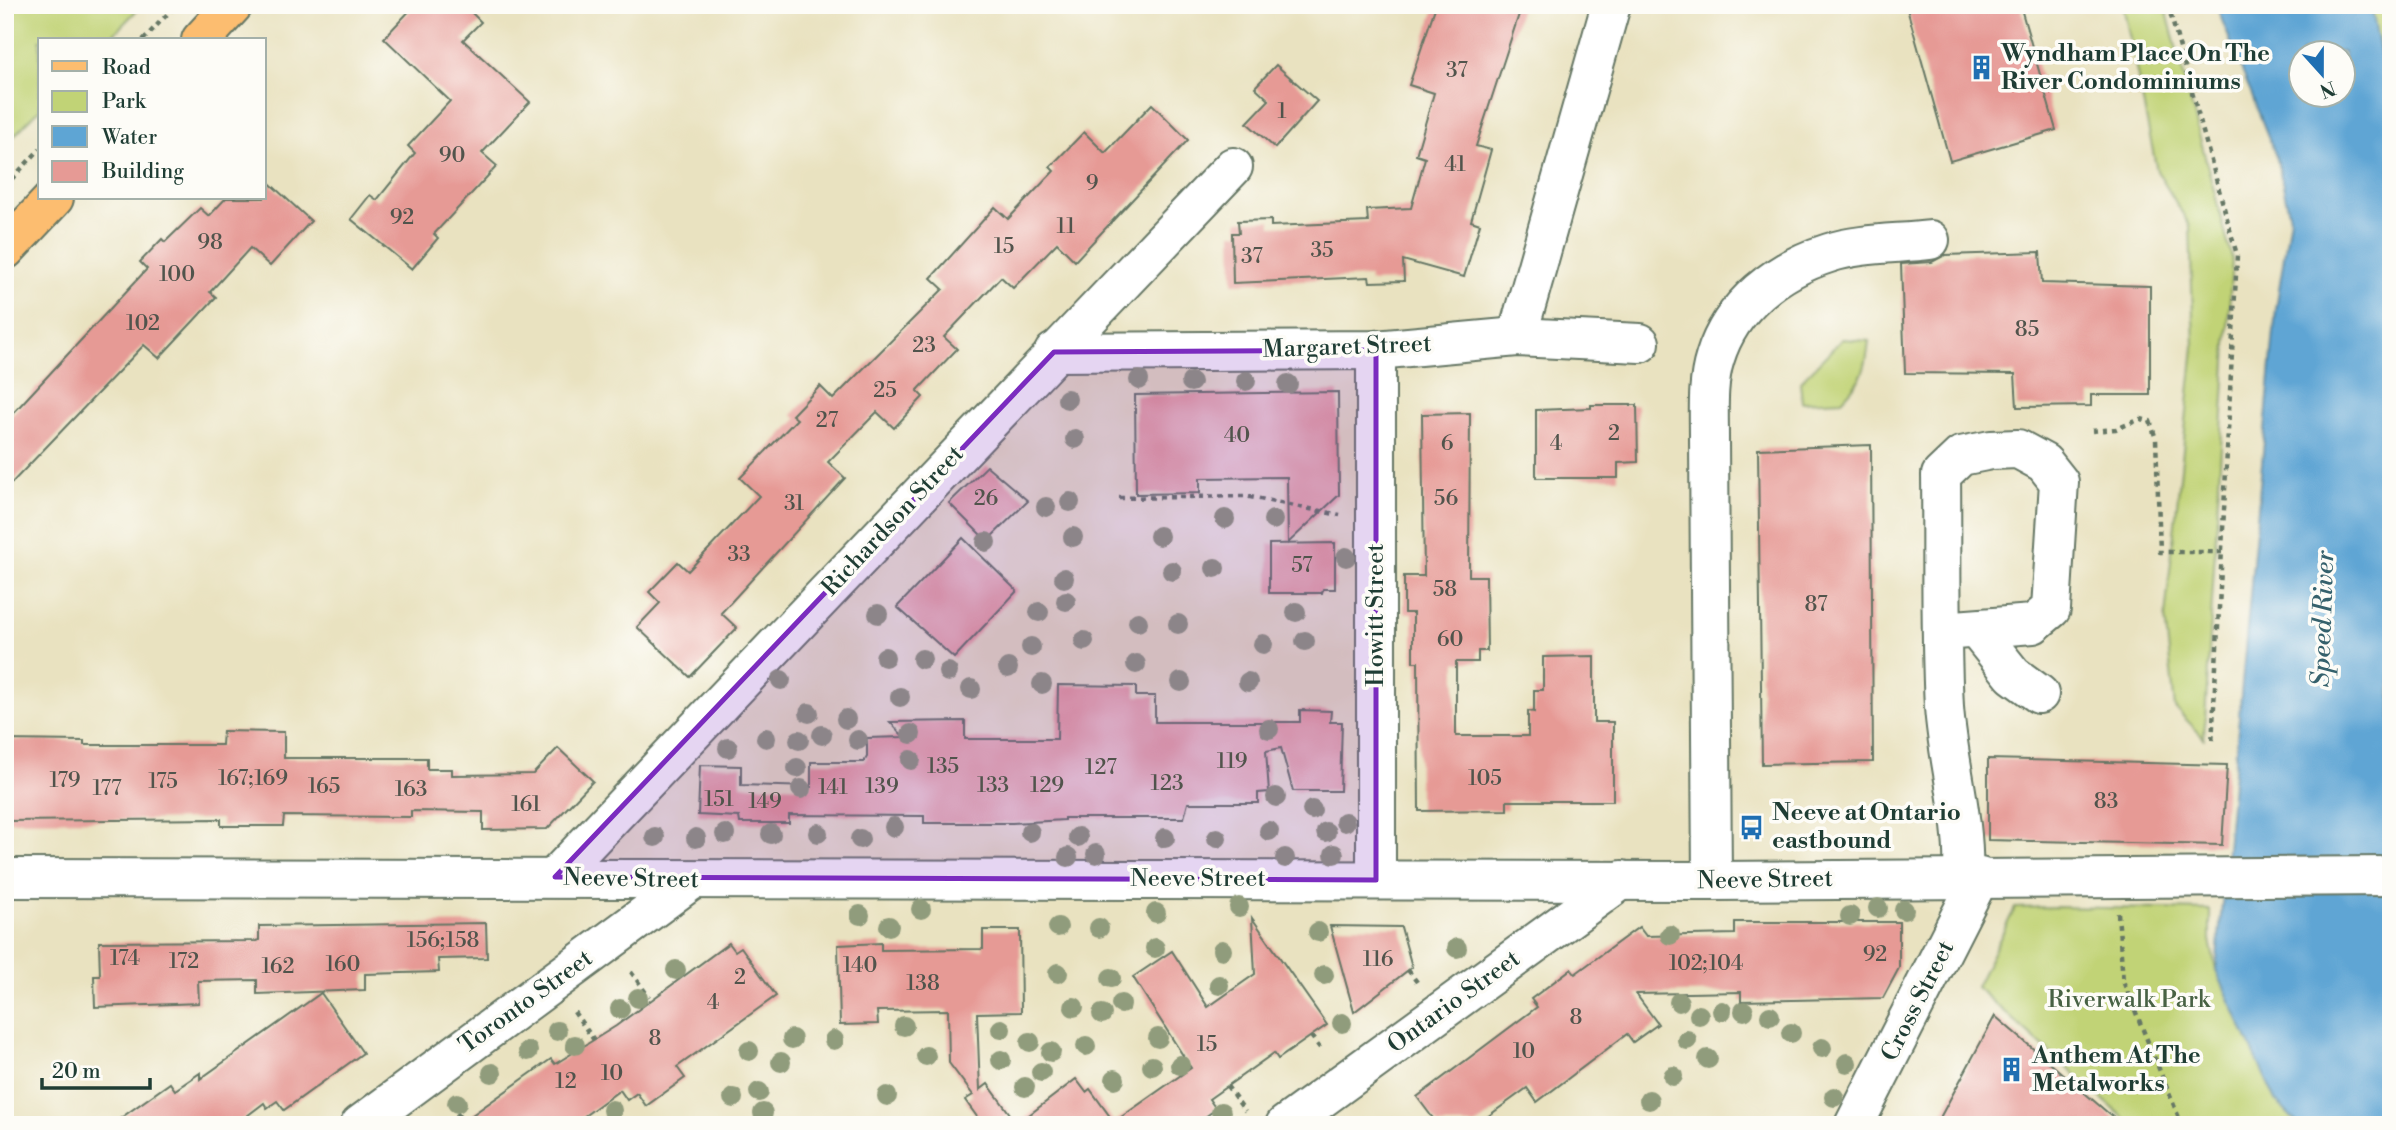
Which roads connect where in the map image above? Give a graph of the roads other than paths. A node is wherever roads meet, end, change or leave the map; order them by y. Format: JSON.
{"nodes":[{"id":1,"x":233,"y":5,"type":"edge"},
{"id":2,"x":1611,"y":5,"type":"edge"},
{"id":3,"x":203,"y":38,"type":"edge"},
{"id":4,"x":1233,"y":167,"type":"dead end"},
{"id":5,"x":52,"y":200,"type":"edge"},
{"id":6,"x":1930,"y":240,"type":"dead end"},
{"id":7,"x":5,"y":250,"type":"edge"},
{"id":8,"x":1517,"y":337,"type":"junction"},
{"id":9,"x":1640,"y":343,"type":"dead end"},
{"id":10,"x":1376,"y":349,"type":"junction"},
{"id":11,"x":1054,"y":352,"type":"junction"},
{"id":12,"x":1960,"y":630,"type":"junction"},
{"id":13,"x":2039,"y":694,"type":"dead end"},
{"id":14,"x":2391,"y":876,"type":"edge"},
{"id":15,"x":555,"y":877,"type":"junction"},
{"id":16,"x":1972,"y":877,"type":"junction"},
{"id":17,"x":5,"y":878,"type":"edge"},
{"id":18,"x":692,"y":880,"type":"junction"},
{"id":19,"x":1376,"y":880,"type":"junction"},
{"id":20,"x":1622,"y":880,"type":"junction"},
{"id":21,"x":1712,"y":881,"type":"junction"},
{"id":22,"x":360,"y":1125,"type":"edge"},
{"id":23,"x":1285,"y":1125,"type":"edge"},
{"id":24,"x":1854,"y":1125,"type":"edge"}],
"edges":[{"from":1,"to":3,"type":"main road"},
{"from":2,"to":8,"type":"street"},
{"from":4,"to":11,"type":"street","name":"Richardson Street"},
{"from":5,"to":7,"type":"main road"},
{"from":6,"to":21,"type":"street"},
{"from":8,"to":9,"type":"street","name":"Margaret Street"},
{"from":8,"to":10,"type":"street","name":"Margaret Street"},
{"from":10,"to":11,"type":"street","name":"Margaret Street"},
{"from":10,"to":19,"type":"street","name":"Howitt Street"},
{"from":11,"to":15,"type":"street","name":"Richardson Street"},
{"from":12,"to":12,"type":"street"},
{"from":12,"to":13,"type":"street"},
{"from":12,"to":16,"type":"street"},
{"from":14,"to":16,"type":"street","name":"Neeve Street"},
{"from":15,"to":17,"type":"street","name":"Neeve Street"},
{"from":15,"to":18,"type":"street","name":"Neeve Street"},
{"from":16,"to":21,"type":"street","name":"Neeve Street"},
{"from":16,"to":24,"type":"street","name":"Cross Street"},
{"from":18,"to":19,"type":"street","name":"Neeve Street"},
{"from":18,"to":22,"type":"street","name":"Toronto Street"},
{"from":19,"to":20,"type":"street","name":"Neeve Street"},
{"from":20,"to":21,"type":"street","name":"Neeve Street"},
{"from":20,"to":23,"type":"street","name":"Ontario Street"}]}
